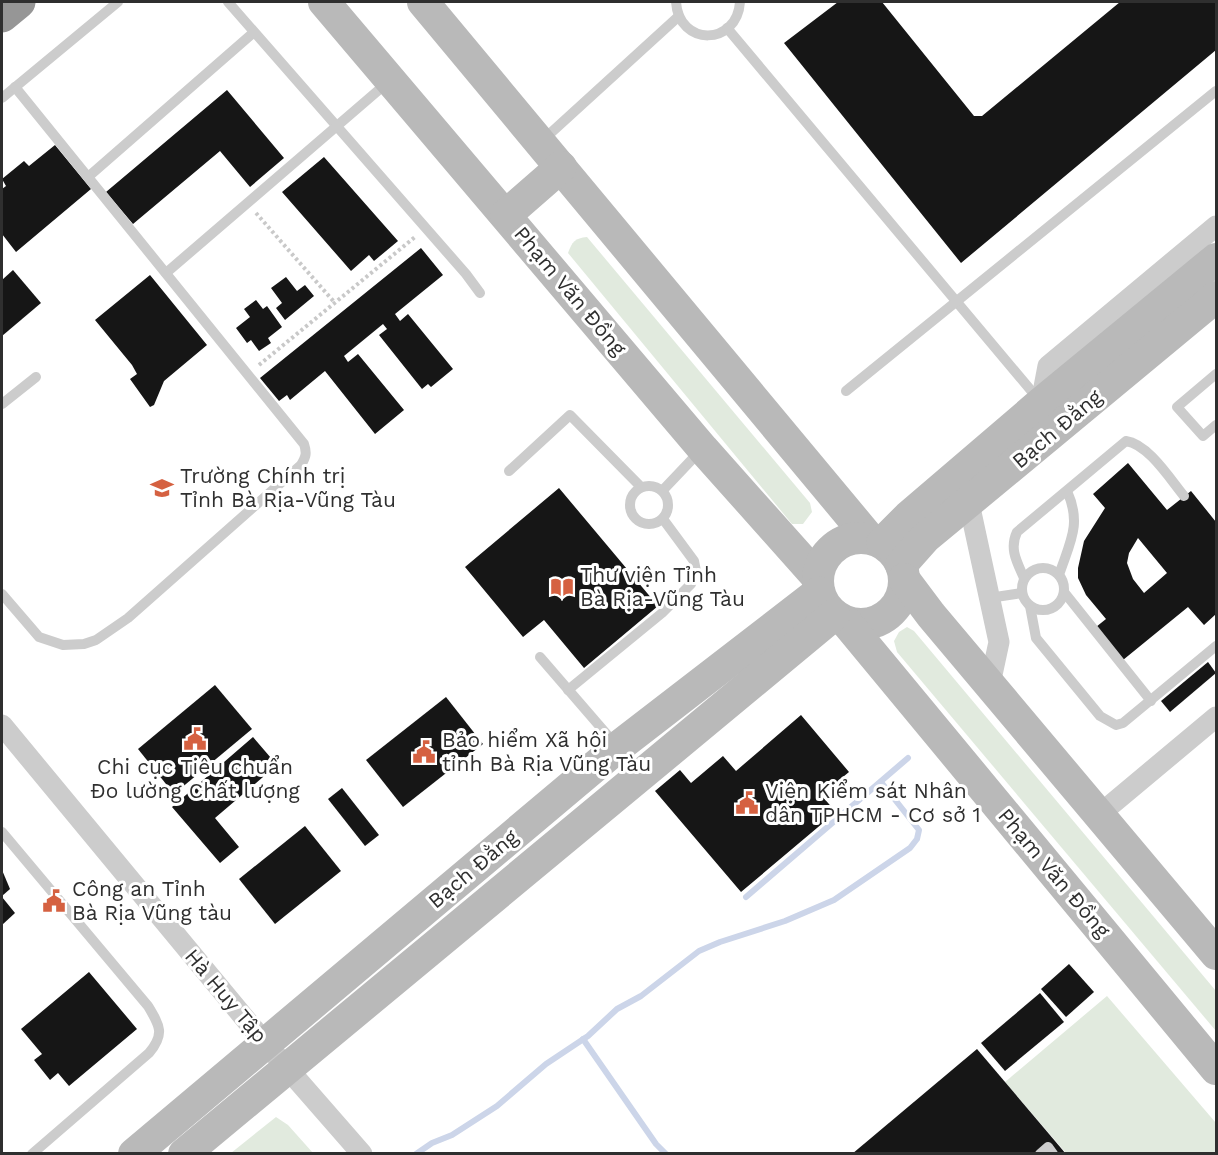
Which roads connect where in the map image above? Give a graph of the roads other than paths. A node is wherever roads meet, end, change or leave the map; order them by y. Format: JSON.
{"nodes":[{"id":1,"x":19,"y":2,"type":"edge"},
{"id":2,"x":118,"y":2,"type":"edge"},
{"id":3,"x":228,"y":2,"type":"edge"},
{"id":4,"x":324,"y":2,"type":"edge"},
{"id":5,"x":423,"y":2,"type":"edge"},
{"id":6,"x":676,"y":2,"type":"edge"},
{"id":7,"x":740,"y":2,"type":"edge"},
{"id":8,"x":2,"y":16,"type":"edge"},
{"id":9,"x":679,"y":16,"type":"junction"},
{"id":10,"x":727,"y":28,"type":"junction"},
{"id":11,"x":253,"y":33,"type":"junction"},
{"id":12,"x":390,"y":80,"type":"junction"},
{"id":13,"x":15,"y":87,"type":"junction"},
{"id":14,"x":1216,"y":91,"type":"edge"},
{"id":15,"x":2,"y":98,"type":"edge"},
{"id":16,"x":335,"y":126,"type":"junction"},
{"id":17,"x":540,"y":142,"type":"junction"},
{"id":18,"x":561,"y":167,"type":"junction"},
{"id":19,"x":88,"y":177,"type":"junction"},
{"id":20,"x":506,"y":215,"type":"junction"},
{"id":21,"x":1216,"y":226,"type":"edge"},
{"id":22,"x":1216,"y":259,"type":"edge"},
{"id":23,"x":166,"y":273,"type":"junction"},
{"id":24,"x":480,"y":293,"type":"dead end"},
{"id":25,"x":1216,"y":297,"type":"edge"},
{"id":26,"x":956,"y":302,"type":"junction"},
{"id":27,"x":1216,"y":374,"type":"edge"},
{"id":28,"x":36,"y":377,"type":"dead end"},
{"id":29,"x":846,"y":391,"type":"dead end"},
{"id":30,"x":1041,"y":403,"type":"junction"},
{"id":31,"x":2,"y":404,"type":"edge"},
{"id":32,"x":1216,"y":425,"type":"edge"},
{"id":33,"x":703,"y":449,"type":"junction"},
{"id":34,"x":509,"y":471,"type":"dead end"},
{"id":35,"x":641,"y":487,"type":"junction"},
{"id":36,"x":663,"y":490,"type":"junction"},
{"id":37,"x":1067,"y":491,"type":"junction"},
{"id":38,"x":1184,"y":496,"type":"dead end"},
{"id":39,"x":969,"y":503,"type":"junction"},
{"id":40,"x":663,"y":519,"type":"junction"},
{"id":41,"x":889,"y":556,"type":"junction"},
{"id":42,"x":1059,"y":575,"type":"junction"},
{"id":43,"x":1024,"y":578,"type":"junction"},
{"id":44,"x":1064,"y":592,"type":"junction"},
{"id":45,"x":1022,"y":593,"type":"junction"},
{"id":46,"x":2,"y":594,"type":"edge"},
{"id":47,"x":989,"y":598,"type":"junction"},
{"id":48,"x":829,"y":602,"type":"junction"},
{"id":49,"x":1029,"y":606,"type":"junction"},
{"id":50,"x":1216,"y":646,"type":"edge"},
{"id":51,"x":540,"y":657,"type":"dead end"},
{"id":52,"x":990,"y":684,"type":"junction"},
{"id":53,"x":568,"y":690,"type":"junction"},
{"id":54,"x":1151,"y":701,"type":"junction"},
{"id":55,"x":1216,"y":717,"type":"edge"},
{"id":56,"x":2,"y":725,"type":"edge"},
{"id":57,"x":618,"y":747,"type":"junction"},
{"id":58,"x":1100,"y":814,"type":"junction"},
{"id":59,"x":2,"y":832,"type":"edge"},
{"id":60,"x":1216,"y":954,"type":"edge"},
{"id":61,"x":266,"y":1044,"type":"junction"},
{"id":62,"x":288,"y":1068,"type":"junction"},
{"id":63,"x":1216,"y":1069,"type":"edge"},
{"id":64,"x":32,"y":1154,"type":"edge"},
{"id":65,"x":134,"y":1154,"type":"edge"},
{"id":66,"x":184,"y":1154,"type":"edge"},
{"id":67,"x":362,"y":1154,"type":"edge"},
{"id":68,"x":1040,"y":1154,"type":"edge"},
{"id":69,"x":1053,"y":1154,"type":"edge"}],
"edges":[{"from":1,"to":8,"type":"highway"},
{"from":2,"to":13,"type":"lane"},
{"from":3,"to":11,"type":"lane"},
{"from":4,"to":12,"type":"street","name":"Phạm Văn Đồng"},
{"from":5,"to":17,"type":"street"},
{"from":6,"to":9,"type":"lane"},
{"from":7,"to":10,"type":"lane"},
{"from":9,"to":10,"type":"lane"},
{"from":9,"to":17,"type":"lane"},
{"from":10,"to":26,"type":"lane"},
{"from":11,"to":16,"type":"lane"},
{"from":11,"to":19,"type":"lane"},
{"from":12,"to":16,"type":"lane"},
{"from":12,"to":20,"type":"street","name":"Phạm Văn Đồng"},
{"from":13,"to":15,"type":"lane"},
{"from":13,"to":19,"type":"lane"},
{"from":14,"to":26,"type":"lane"},
{"from":16,"to":23,"type":"lane"},
{"from":16,"to":24,"type":"lane"},
{"from":17,"to":18,"type":"street"},
{"from":18,"to":20,"type":"street"},
{"from":18,"to":41,"type":"street"},
{"from":19,"to":23,"type":"lane"},
{"from":20,"to":33,"type":"street","name":"Phạm Văn Đồng"},
{"from":21,"to":30,"type":"street","name":"Bạch Đằng"},
{"from":22,"to":30,"type":"street","name":"Bạch Đằng"},
{"from":23,"to":46,"type":"lane"},
{"from":25,"to":39,"type":"street","name":"Bạch Đằng"},
{"from":26,"to":29,"type":"lane"},
{"from":26,"to":30,"type":"lane"},
{"from":27,"to":32,"type":"lane"},
{"from":28,"to":31,"type":"lane"},
{"from":30,"to":41,"type":"street","name":"Bạch Đằng"},
{"from":33,"to":36,"type":"lane"},
{"from":33,"to":48,"type":"street","name":"Phạm Văn Đồng"},
{"from":34,"to":35,"type":"lane"},
{"from":35,"to":36,"type":"lane"},
{"from":35,"to":40,"type":"lane"},
{"from":36,"to":40,"type":"lane"},
{"from":37,"to":38,"type":"lane"},
{"from":37,"to":42,"type":"lane"},
{"from":37,"to":43,"type":"lane"},
{"from":39,"to":41,"type":"street","name":"Bạch Đằng"},
{"from":39,"to":47,"type":"street"},
{"from":40,"to":53,"type":"lane"},
{"from":41,"to":48,"type":"street"},
{"from":41,"to":48,"type":"street"},
{"from":41,"to":52,"type":"street"},
{"from":42,"to":43,"type":"lane"},
{"from":42,"to":44,"type":"lane"},
{"from":43,"to":45,"type":"lane"},
{"from":44,"to":49,"type":"lane"},
{"from":44,"to":54,"type":"lane"},
{"from":45,"to":47,"type":"lane"},
{"from":45,"to":49,"type":"lane"},
{"from":47,"to":52,"type":"street"},
{"from":48,"to":57,"type":"street","name":"Bạch Đằng"},
{"from":48,"to":62,"type":"street","name":"Bạch Đằng"},
{"from":48,"to":63,"type":"street","name":"Phạm Văn Đồng"},
{"from":49,"to":54,"type":"lane"},
{"from":50,"to":54,"type":"lane"},
{"from":51,"to":53,"type":"lane"},
{"from":52,"to":58,"type":"street"},
{"from":53,"to":57,"type":"lane"},
{"from":55,"to":58,"type":"street"},
{"from":56,"to":61,"type":"street","name":"Hà Huy Tập"},
{"from":57,"to":61,"type":"street","name":"Bạch Đằng"},
{"from":58,"to":60,"type":"street"},
{"from":59,"to":64,"type":"lane"},
{"from":61,"to":62,"type":"street","name":"Hà Huy Tập"},
{"from":61,"to":65,"type":"street","name":"Bạch Đằng"},
{"from":62,"to":66,"type":"street","name":"Bạch Đằng"},
{"from":62,"to":67,"type":"street","name":"Hà Huy Tập"},
{"from":68,"to":69,"type":"lane"}]}
